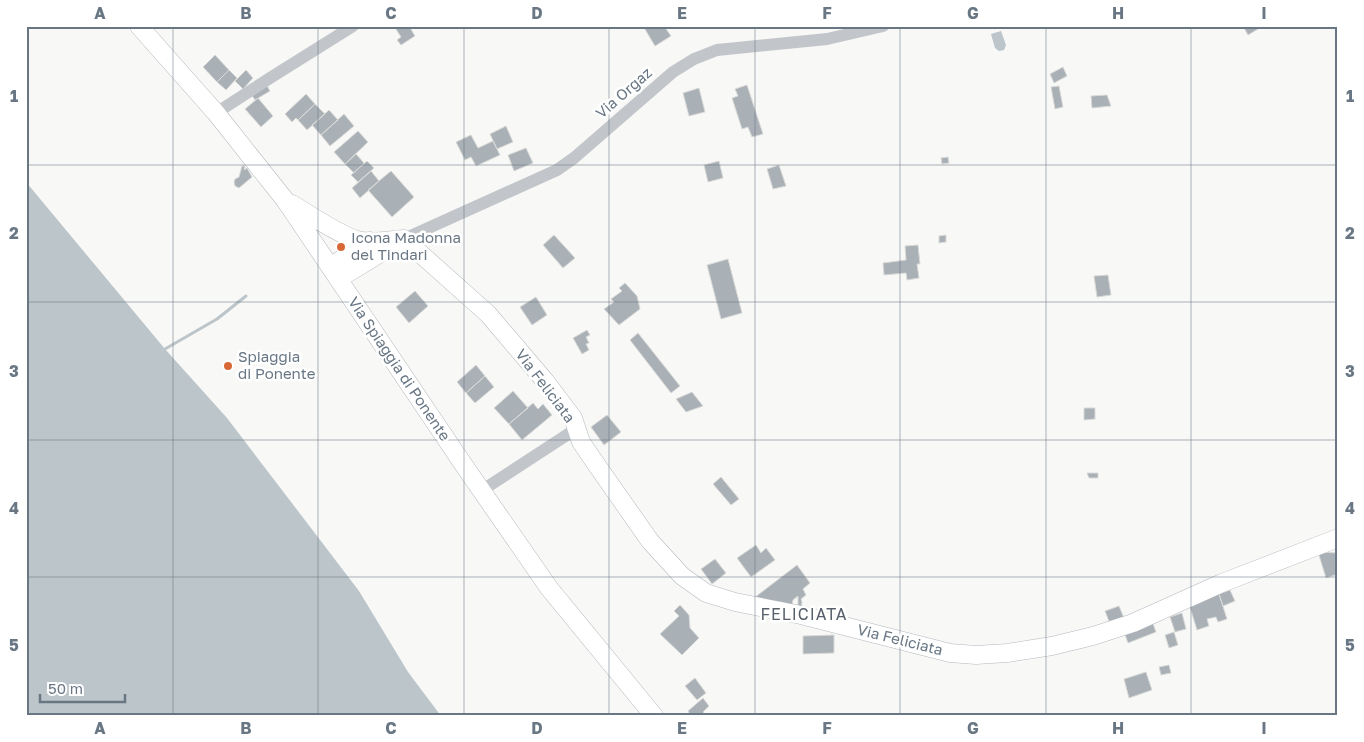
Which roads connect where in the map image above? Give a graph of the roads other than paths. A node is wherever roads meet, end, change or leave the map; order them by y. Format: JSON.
{"nodes":[{"id":1,"x":139,"y":26,"type":"edge"},
{"id":2,"x":353,"y":26,"type":"edge"},
{"id":3,"x":884,"y":26,"type":"edge"},
{"id":4,"x":216,"y":114,"type":"junction"},
{"id":5,"x":286,"y":200,"type":"junction"},
{"id":6,"x":404,"y":239,"type":"junction"},
{"id":7,"x":370,"y":241,"type":"junction"},
{"id":8,"x":334,"y":273,"type":"junction"},
{"id":9,"x":576,"y":429,"type":"junction"},
{"id":10,"x":481,"y":491,"type":"junction"},
{"id":11,"x":1335,"y":542,"type":"edge"},
{"id":12,"x":654,"y":716,"type":"edge"}],
"edges":[{"from":1,"to":4,"type":"street","name":"Via Spiaggia di Ponente"},
{"from":2,"to":4,"type":"street"},
{"from":3,"to":6,"type":"street","name":"Via Orgaz"},
{"from":4,"to":5,"type":"street","name":"Via Spiaggia di Ponente"},
{"from":5,"to":7,"type":"street"},
{"from":5,"to":8,"type":"street","name":"Via Spiaggia di Ponente"},
{"from":6,"to":7,"type":"street"},
{"from":6,"to":8,"type":"street"},
{"from":6,"to":9,"type":"street","name":"Via Feliciata"},
{"from":7,"to":8,"type":"street"},
{"from":8,"to":10,"type":"street","name":"Via Spiaggia di Ponente"},
{"from":9,"to":10,"type":"street"},
{"from":9,"to":11,"type":"street","name":"Via Feliciata"},
{"from":10,"to":12,"type":"street","name":"Via Spiaggia di Ponente"}]}
